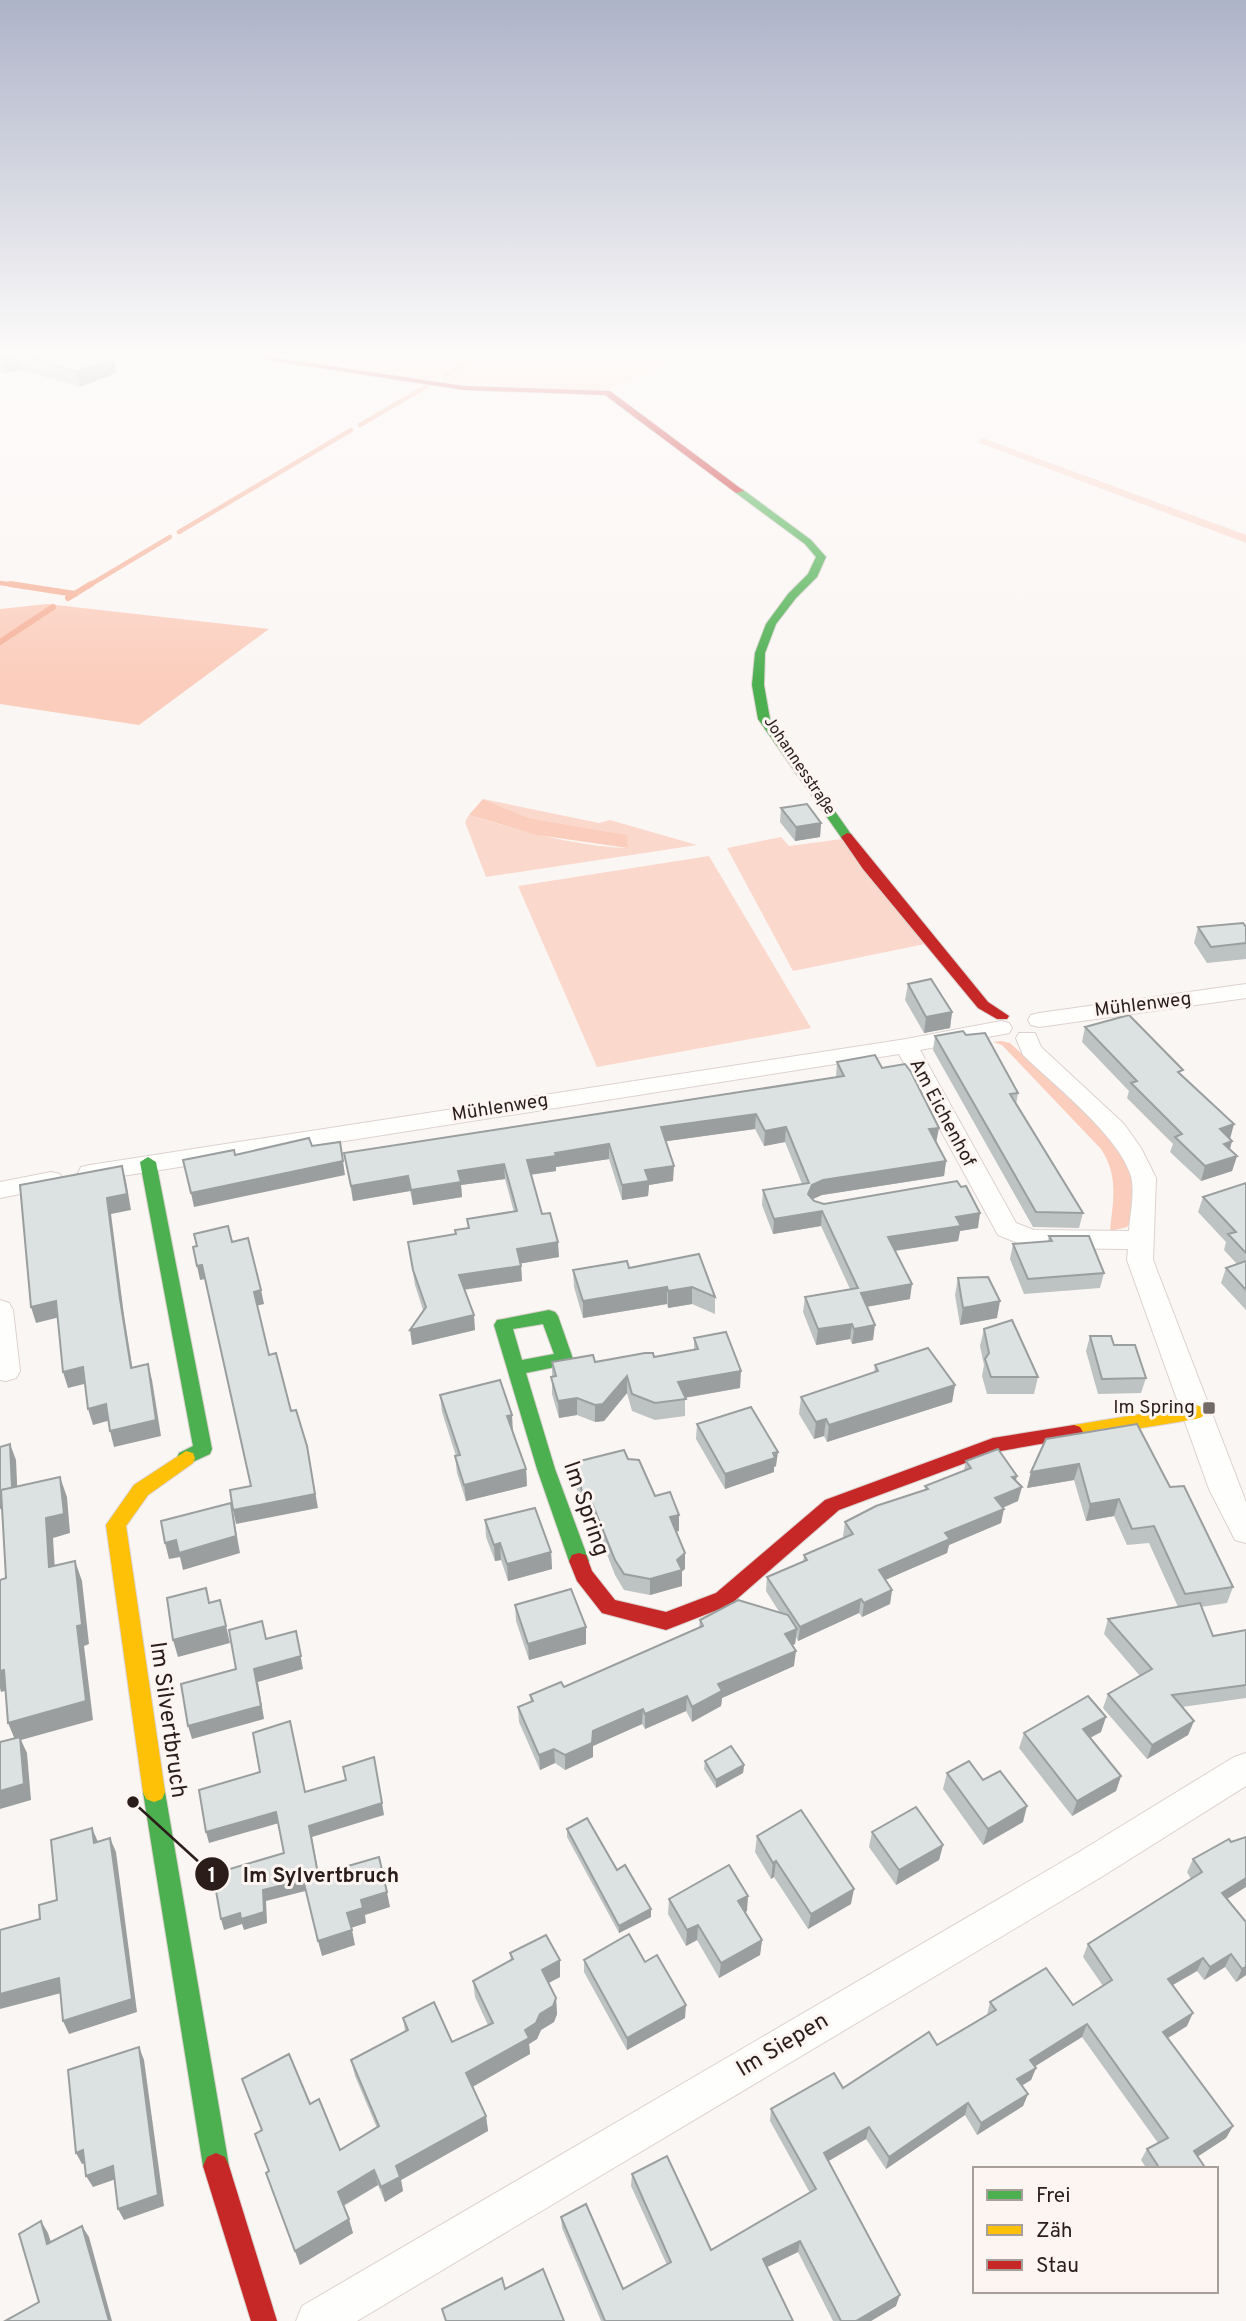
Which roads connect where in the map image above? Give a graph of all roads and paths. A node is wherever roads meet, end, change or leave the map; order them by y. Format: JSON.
{"nodes":[{"id":1,"x":705,"y":465,"type":"edge"},
{"id":2,"x":1246,"y":991,"type":"edge"},
{"id":3,"x":1001,"y":1022,"type":"junction"},
{"id":4,"x":1033,"y":1029,"type":"junction"},
{"id":5,"x":906,"y":1046,"type":"junction"},
{"id":6,"x":148,"y":1162,"type":"junction"},
{"id":7,"x":978,"y":1181,"type":"junction"},
{"id":8,"x":952,"y":1185,"type":"edge"},
{"id":9,"x":0,"y":1190,"type":"edge"},
{"id":10,"x":1141,"y":1240,"type":"junction"},
{"id":11,"x":0,"y":1310,"type":"edge"},
{"id":12,"x":516,"y":1368,"type":"dead end"},
{"id":13,"x":6,"y":1371,"type":"dead end"},
{"id":14,"x":1196,"y":1412,"type":"junction"},
{"id":15,"x":1246,"y":1531,"type":"edge"},
{"id":16,"x":1246,"y":1768,"type":"edge"},
{"id":17,"x":264,"y":2321,"type":"edge"},
{"id":18,"x":317,"y":2321,"type":"edge"}],
"edges":[{"from":1,"to":3,"type":"street","name":"Johannesstraße"},
{"from":2,"to":4,"type":"street","name":"Mühlenweg"},
{"from":3,"to":4,"type":"street","name":"Mühlenweg"},
{"from":3,"to":5,"type":"street","name":"Mühlenweg"},
{"from":4,"to":10,"type":"street"},
{"from":5,"to":6,"type":"street","name":"Mühlenweg"},
{"from":5,"to":7,"type":"street","name":"Am Eichenhof"},
{"from":6,"to":9,"type":"street","name":"Mühlenweg"},
{"from":6,"to":17,"type":"street","name":"Im Silvertbruch"},
{"from":7,"to":8,"type":"street","name":"Am Eichenhof"},
{"from":7,"to":10,"type":"street","name":"Am Eichenhof"},
{"from":10,"to":14,"type":"street"},
{"from":11,"to":13,"type":"street"},
{"from":12,"to":14,"type":"street","name":"Im Spring"},
{"from":14,"to":15,"type":"street"},
{"from":16,"to":18,"type":"street","name":"Im Siepen"}]}
